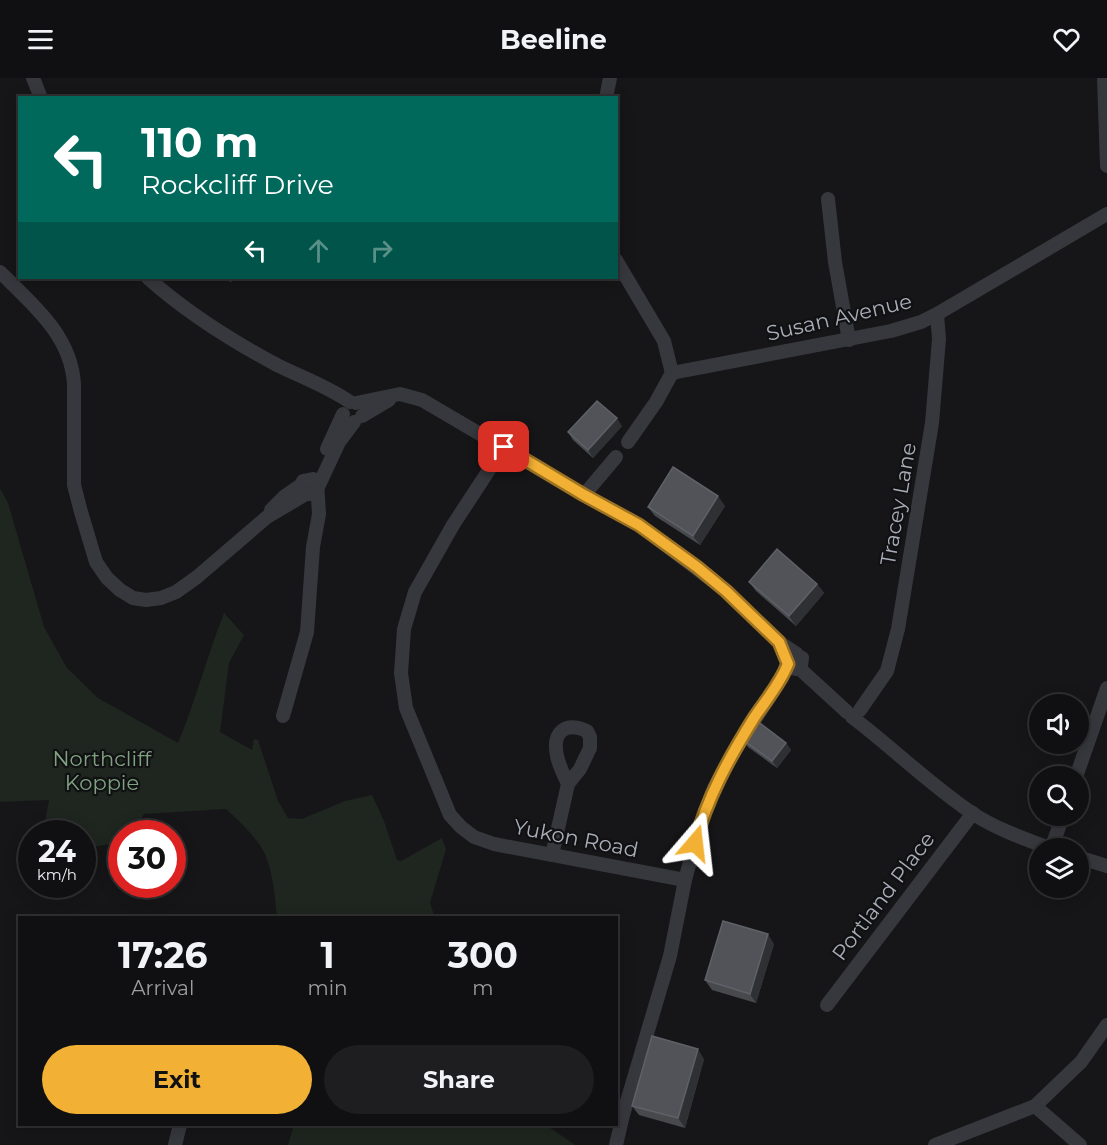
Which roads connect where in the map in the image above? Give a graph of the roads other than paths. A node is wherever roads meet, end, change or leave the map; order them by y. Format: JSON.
{"nodes":[{"id":1,"x":33,"y":78,"type":"edge"},
{"id":2,"x":610,"y":78,"type":"edge"},
{"id":3,"x":1104,"y":78,"type":"edge"},
{"id":4,"x":40,"y":96,"type":"edge"},
{"id":5,"x":606,"y":96,"type":"edge"},
{"id":6,"x":1107,"y":166,"type":"edge"},
{"id":7,"x":828,"y":199,"type":"dead end"},
{"id":8,"x":1107,"y":214,"type":"edge"},
{"id":9,"x":618,"y":263,"type":"edge"},
{"id":10,"x":0,"y":272,"type":"edge"},
{"id":11,"x":149,"y":279,"type":"edge"},
{"id":12,"x":937,"y":314,"type":"junction"},
{"id":13,"x":849,"y":340,"type":"junction"},
{"id":14,"x":672,"y":373,"type":"junction"},
{"id":15,"x":351,"y":411,"type":"junction"},
{"id":16,"x":627,"y":442,"type":"dead end"},
{"id":17,"x":504,"y":447,"type":"junction"},
{"id":18,"x":616,"y":457,"type":"dead end"},
{"id":19,"x":310,"y":488,"type":"junction"},
{"id":20,"x":584,"y":495,"type":"junction"},
{"id":21,"x":795,"y":663,"type":"junction"},
{"id":22,"x":1107,"y":688,"type":"edge"},
{"id":23,"x":854,"y":710,"type":"junction"},
{"id":24,"x":283,"y":716,"type":"dead end"},
{"id":25,"x":1080,"y":766,"type":"edge"},
{"id":26,"x":568,"y":783,"type":"dead end"},
{"id":27,"x":973,"y":813,"type":"junction"},
{"id":28,"x":1029,"y":840,"type":"edge"},
{"id":29,"x":552,"y":855,"type":"junction"},
{"id":30,"x":1089,"y":860,"type":"edge"},
{"id":31,"x":1107,"y":866,"type":"edge"},
{"id":32,"x":685,"y":880,"type":"junction"},
{"id":33,"x":827,"y":1005,"type":"dead end"},
{"id":34,"x":1107,"y":1025,"type":"edge"},
{"id":35,"x":1035,"y":1106,"type":"junction"},
{"id":36,"x":180,"y":1126,"type":"edge"},
{"id":37,"x":175,"y":1145,"type":"edge"},
{"id":38,"x":616,"y":1145,"type":"edge"},
{"id":39,"x":935,"y":1145,"type":"edge"},
{"id":40,"x":1080,"y":1145,"type":"edge"}],
"edges":[{"from":1,"to":4,"type":"street"},
{"from":2,"to":5,"type":"street"},
{"from":3,"to":6,"type":"street"},
{"from":7,"to":13,"type":"street"},
{"from":8,"to":12,"type":"street","name":"Susan Avenue"},
{"from":9,"to":14,"type":"street"},
{"from":10,"to":19,"type":"street"},
{"from":11,"to":15,"type":"street"},
{"from":12,"to":13,"type":"street","name":"Susan Avenue"},
{"from":12,"to":23,"type":"street","name":"Tracey Lane"},
{"from":13,"to":14,"type":"street","name":"Susan Avenue"},
{"from":14,"to":16,"type":"street"},
{"from":15,"to":17,"type":"street"},
{"from":15,"to":19,"type":"street"},
{"from":17,"to":20,"type":"street"},
{"from":17,"to":29,"type":"street","name":"Yukon Road"},
{"from":18,"to":20,"type":"street"},
{"from":19,"to":24,"type":"street"},
{"from":20,"to":21,"type":"street"},
{"from":21,"to":23,"type":"street"},
{"from":21,"to":32,"type":"street"},
{"from":22,"to":25,"type":"street"},
{"from":23,"to":27,"type":"street"},
{"from":26,"to":29,"type":"street"},
{"from":27,"to":28,"type":"street"},
{"from":27,"to":33,"type":"street","name":"Portland Place"},
{"from":29,"to":32,"type":"street","name":"Yukon Road"},
{"from":30,"to":31,"type":"street"},
{"from":32,"to":38,"type":"street"},
{"from":34,"to":35,"type":"street"},
{"from":35,"to":39,"type":"street"},
{"from":35,"to":40,"type":"street"},
{"from":36,"to":37,"type":"street"}]}
